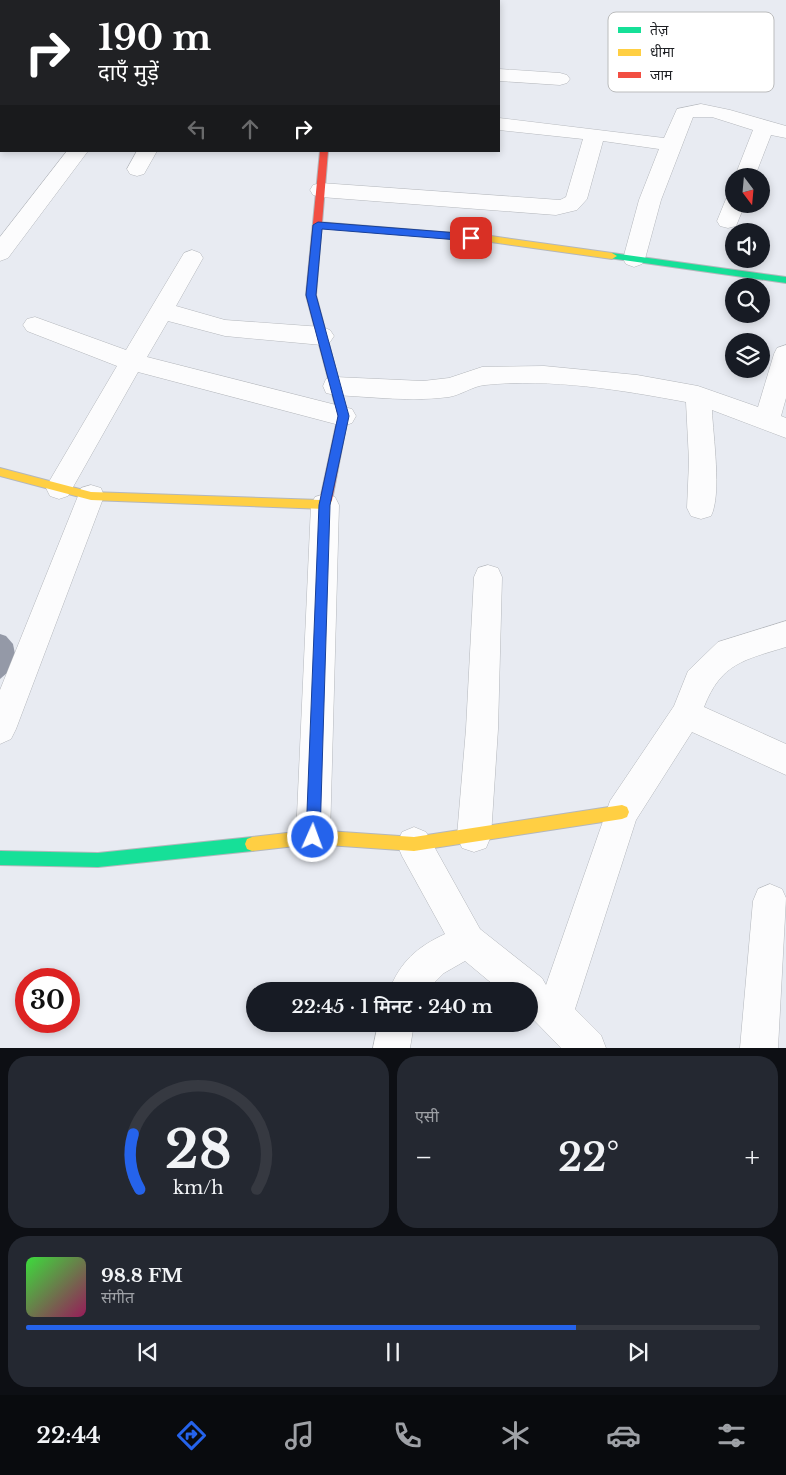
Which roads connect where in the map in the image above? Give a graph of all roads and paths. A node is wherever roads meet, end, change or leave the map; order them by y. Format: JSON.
{"nodes":[{"id":1,"x":500,"y":75,"type":"edge"},
{"id":2,"x":560,"y":79,"type":"dead end"},
{"id":3,"x":500,"y":124,"type":"edge"},
{"id":4,"x":764,"y":127,"type":"junction"},
{"id":5,"x":786,"y":132,"type":"edge"},
{"id":6,"x":595,"y":134,"type":"junction"},
{"id":7,"x":672,"y":145,"type":"junction"},
{"id":8,"x":77,"y":152,"type":"edge"},
{"id":9,"x":324,"y":152,"type":"edge"},
{"id":10,"x":748,"y":168,"type":"edge"},
{"id":11,"x":321,"y":190,"type":"junction"},
{"id":12,"x":318,"y":225,"type":"junction"},
{"id":13,"x":3,"y":244,"type":"edge"},
{"id":14,"x":192,"y":258,"type":"dead end"},
{"id":15,"x":634,"y":259,"type":"junction"},
{"id":16,"x":786,"y":280,"type":"edge"},
{"id":17,"x":162,"y":311,"type":"junction"},
{"id":18,"x":35,"y":325,"type":"dead end"},
{"id":19,"x":322,"y":336,"type":"junction"},
{"id":20,"x":786,"y":354,"type":"edge"},
{"id":21,"x":133,"y":362,"type":"junction"},
{"id":22,"x":335,"y":386,"type":"junction"},
{"id":23,"x":698,"y":395,"type":"junction"},
{"id":24,"x":343,"y":416,"type":"junction"},
{"id":25,"x":776,"y":424,"type":"edge"},
{"id":26,"x":0,"y":472,"type":"edge"},
{"id":27,"x":59,"y":488,"type":"junction"},
{"id":28,"x":91,"y":496,"type":"junction"},
{"id":29,"x":325,"y":505,"type":"junction"},
{"id":30,"x":701,"y":508,"type":"dead end"},
{"id":31,"x":488,"y":577,"type":"dead end"},
{"id":32,"x":786,"y":634,"type":"edge"},
{"id":33,"x":686,"y":714,"type":"junction"},
{"id":34,"x":0,"y":729,"type":"edge"},
{"id":35,"x":786,"y":760,"type":"edge"},
{"id":36,"x":622,"y":812,"type":"junction"},
{"id":37,"x":474,"y":836,"type":"junction"},
{"id":38,"x":313,"y":837,"type":"junction"},
{"id":39,"x":414,"y":844,"type":"junction"},
{"id":40,"x":0,"y":858,"type":"edge"},
{"id":41,"x":770,"y":901,"type":"dead end"},
{"id":42,"x":468,"y":941,"type":"junction"},
{"id":43,"x":411,"y":982,"type":"edge"},
{"id":44,"x":517,"y":982,"type":"edge"},
{"id":45,"x":538,"y":999,"type":"edge"},
{"id":46,"x":394,"y":1032,"type":"edge"},
{"id":47,"x":587,"y":1047,"type":"edge"},
{"id":48,"x":391,"y":1048,"type":"edge"},
{"id":49,"x":758,"y":1048,"type":"edge"}],
"edges":[{"from":1,"to":2,"type":"street"},
{"from":3,"to":6,"type":"street"},
{"from":4,"to":5,"type":"street"},
{"from":4,"to":7,"type":"street"},
{"from":4,"to":10,"type":"street"},
{"from":6,"to":7,"type":"street"},
{"from":6,"to":11,"type":"street"},
{"from":7,"to":15,"type":"street"},
{"from":8,"to":13,"type":"street"},
{"from":9,"to":11,"type":"street"},
{"from":11,"to":12,"type":"street"},
{"from":12,"to":15,"type":"street"},
{"from":12,"to":19,"type":"street"},
{"from":14,"to":17,"type":"street"},
{"from":15,"to":16,"type":"street"},
{"from":17,"to":19,"type":"street"},
{"from":17,"to":21,"type":"street"},
{"from":18,"to":21,"type":"street"},
{"from":19,"to":22,"type":"street"},
{"from":20,"to":25,"type":"street"},
{"from":21,"to":24,"type":"street"},
{"from":21,"to":27,"type":"street"},
{"from":22,"to":23,"type":"street"},
{"from":22,"to":24,"type":"street"},
{"from":23,"to":25,"type":"street"},
{"from":23,"to":30,"type":"street"},
{"from":24,"to":29,"type":"street"},
{"from":26,"to":27,"type":"street"},
{"from":27,"to":28,"type":"street"},
{"from":28,"to":29,"type":"street"},
{"from":28,"to":34,"type":"street"},
{"from":29,"to":38,"type":"street"},
{"from":31,"to":37,"type":"street"},
{"from":32,"to":33,"type":"street"},
{"from":33,"to":35,"type":"street"},
{"from":33,"to":36,"type":"street"},
{"from":36,"to":37,"type":"street"},
{"from":36,"to":45,"type":"street"},
{"from":37,"to":39,"type":"street"},
{"from":38,"to":39,"type":"street"},
{"from":38,"to":40,"type":"street"},
{"from":39,"to":42,"type":"street"},
{"from":41,"to":49,"type":"street"},
{"from":42,"to":43,"type":"street"},
{"from":42,"to":44,"type":"street"},
{"from":45,"to":47,"type":"street"},
{"from":46,"to":48,"type":"street"}]}
